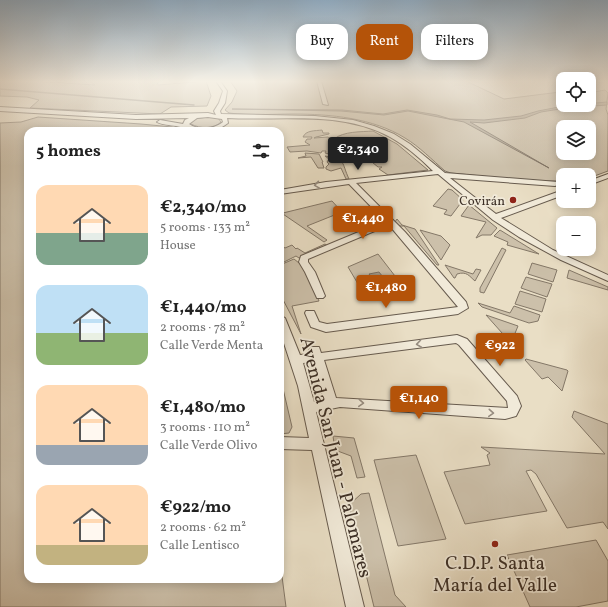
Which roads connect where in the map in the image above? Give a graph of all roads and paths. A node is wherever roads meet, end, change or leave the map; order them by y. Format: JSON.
{"nodes":[{"id":1,"x":217,"y":109,"type":"edge"},
{"id":2,"x":218,"y":109,"type":"edge"},
{"id":3,"x":0,"y":111,"type":"edge"},
{"id":4,"x":199,"y":116,"type":"junction"},
{"id":5,"x":220,"y":116,"type":"junction"},
{"id":6,"x":260,"y":117,"type":"junction"},
{"id":7,"x":224,"y":124,"type":"junction"},
{"id":8,"x":179,"y":127,"type":"edge"},
{"id":9,"x":190,"y":127,"type":"edge"},
{"id":10,"x":216,"y":127,"type":"edge"},
{"id":11,"x":442,"y":173,"type":"junction"},
{"id":12,"x":608,"y":176,"type":"edge"},
{"id":13,"x":596,"y":180,"type":"edge"},
{"id":14,"x":350,"y":181,"type":"junction"},
{"id":15,"x":596,"y":183,"type":"edge"},
{"id":16,"x":554,"y":184,"type":"joint"},
{"id":17,"x":608,"y":187,"type":"edge"},
{"id":18,"x":556,"y":188,"type":"edge"},
{"id":19,"x":284,"y":191,"type":"edge"},
{"id":20,"x":556,"y":195,"type":"edge"},
{"id":21,"x":495,"y":217,"type":"junction"},
{"id":22,"x":389,"y":221,"type":"junction"},
{"id":23,"x":332,"y":242,"type":"dead end"},
{"id":24,"x":608,"y":278,"type":"edge"},
{"id":25,"x":320,"y":296,"type":"dead end"},
{"id":26,"x":310,"y":313,"type":"dead end"},
{"id":27,"x":284,"y":328,"type":"edge"},
{"id":28,"x":316,"y":354,"type":"junction"},
{"id":29,"x":296,"y":360,"type":"junction"},
{"id":30,"x":331,"y":402,"type":"junction"},
{"id":31,"x":309,"y":408,"type":"junction"},
{"id":32,"x":284,"y":443,"type":"edge"},
{"id":33,"x":316,"y":444,"type":"junction"},
{"id":34,"x":355,"y":607,"type":"edge"}],
"edges":[{"from":1,"to":4,"type":"street"},
{"from":2,"to":5,"type":"street"},
{"from":3,"to":4,"type":"street"},
{"from":3,"to":8,"type":"street"},
{"from":4,"to":5,"type":"street"},
{"from":4,"to":9,"type":"street"},
{"from":5,"to":6,"type":"street"},
{"from":5,"to":7,"type":"street"},
{"from":6,"to":7,"type":"street"},
{"from":6,"to":11,"type":"street"},
{"from":7,"to":10,"type":"street"},
{"from":11,"to":14,"type":"street"},
{"from":11,"to":16,"type":"street"},
{"from":11,"to":21,"type":"street"},
{"from":12,"to":13,"type":"street"},
{"from":14,"to":19,"type":"street","one_way":true},
{"from":14,"to":22,"type":"street"},
{"from":15,"to":17,"type":"street"},
{"from":16,"to":18,"type":"street"},
{"from":20,"to":21,"type":"street"},
{"from":21,"to":24,"type":"street"},
{"from":22,"to":23,"type":"street"},
{"from":22,"to":25,"type":"street"},
{"from":22,"to":26,"type":"street"},
{"from":27,"to":29,"type":"street","name":"Avenida San Juan - Palomares"},
{"from":28,"to":29,"type":"street"},
{"from":28,"to":30,"type":"street"},
{"from":30,"to":28,"type":"street","one_way":true},
{"from":29,"to":31,"type":"street","name":"Avenida San Juan - Palomares"},
{"from":30,"to":31,"type":"street"},
{"from":31,"to":33,"type":"street","name":"Avenida San Juan - Palomares"},
{"from":32,"to":33,"type":"street"},
{"from":33,"to":34,"type":"street","name":"Avenida San Juan - Palomares"}]}
